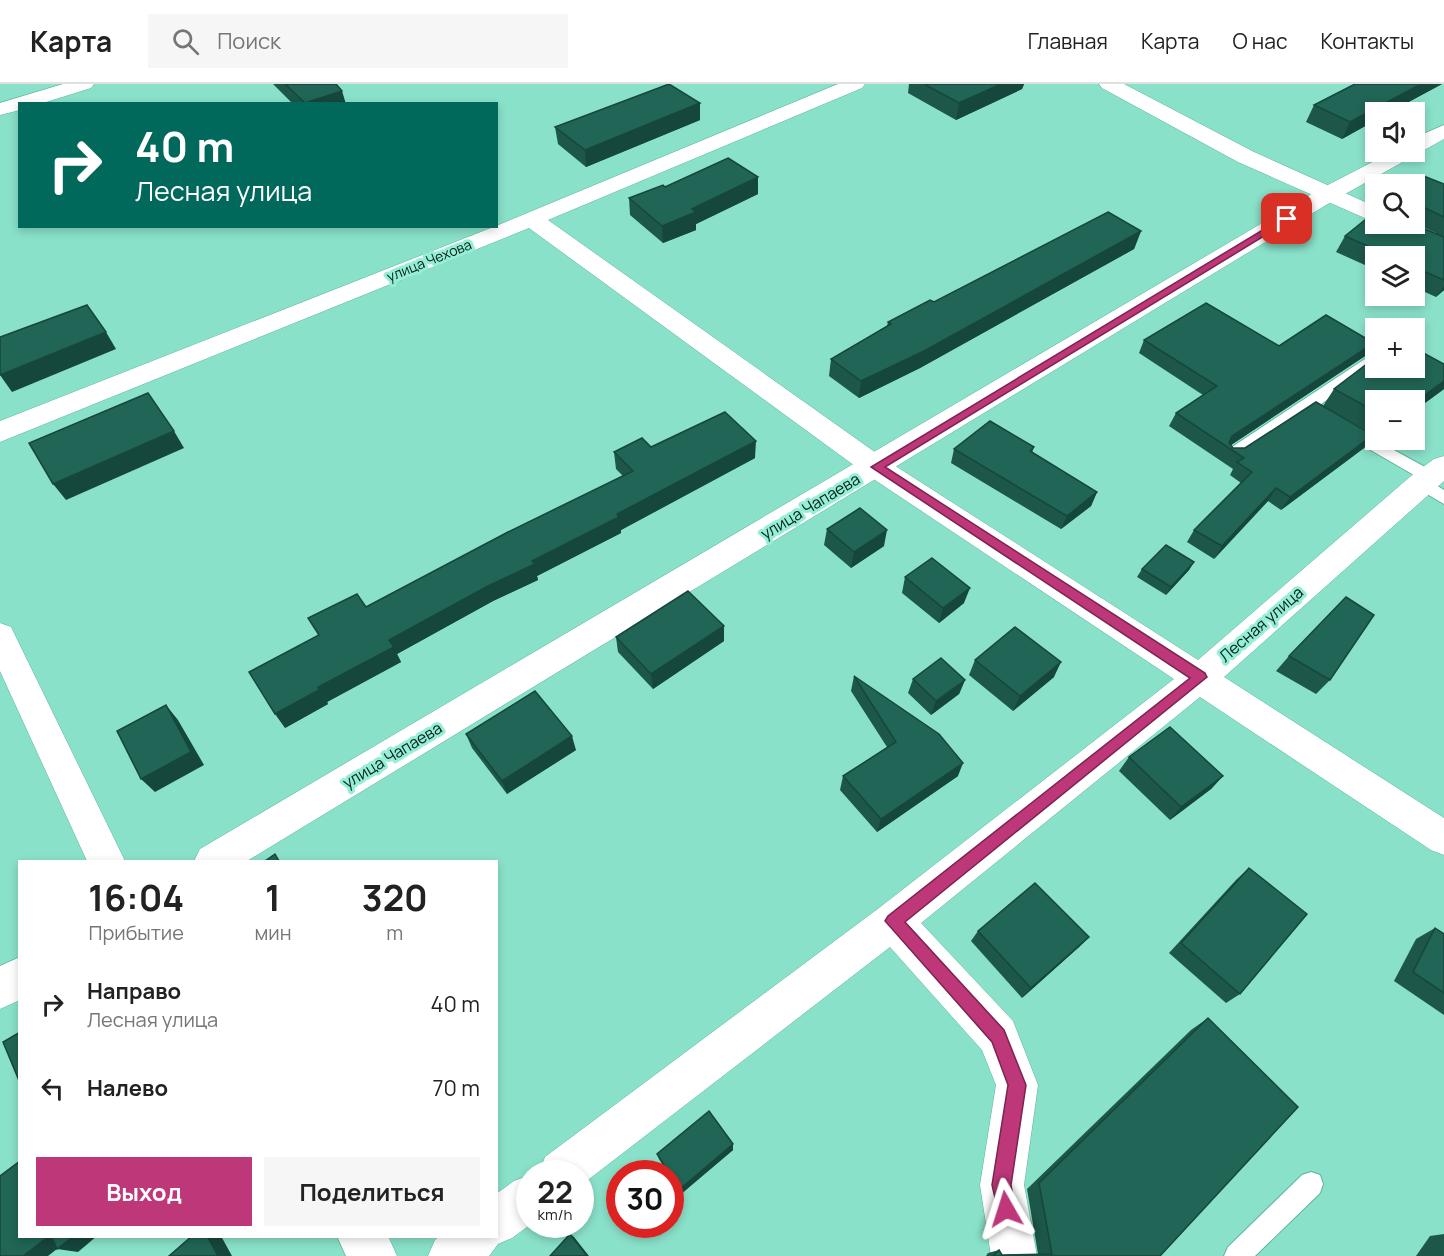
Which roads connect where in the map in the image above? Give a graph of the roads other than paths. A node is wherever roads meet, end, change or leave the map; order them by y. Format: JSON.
{"nodes":[{"id":1,"x":84,"y":84,"type":"edge"},
{"id":2,"x":855,"y":84,"type":"edge"},
{"id":3,"x":1109,"y":84,"type":"edge"},
{"id":4,"x":24,"y":102,"type":"edge"},
{"id":5,"x":18,"y":104,"type":"edge"},
{"id":6,"x":0,"y":109,"type":"edge"},
{"id":7,"x":1444,"y":131,"type":"edge"},
{"id":8,"x":1425,"y":141,"type":"edge"},
{"id":9,"x":1388,"y":162,"type":"edge"},
{"id":10,"x":1328,"y":194,"type":"junction"},
{"id":11,"x":1365,"y":211,"type":"edge"},
{"id":12,"x":531,"y":219,"type":"junction"},
{"id":13,"x":1365,"y":365,"type":"edge"},
{"id":14,"x":1338,"y":424,"type":"edge"},
{"id":15,"x":0,"y":432,"type":"edge"},
{"id":16,"x":1231,"y":455,"type":"edge"},
{"id":17,"x":876,"y":467,"type":"junction"},
{"id":18,"x":1435,"y":481,"type":"edge"},
{"id":19,"x":0,"y":636,"type":"edge"},
{"id":20,"x":1200,"y":677,"type":"junction"},
{"id":21,"x":1444,"y":838,"type":"edge"},
{"id":22,"x":106,"y":860,"type":"edge"},
{"id":23,"x":215,"y":860,"type":"edge"},
{"id":24,"x":893,"y":921,"type":"junction"},
{"id":25,"x":18,"y":978,"type":"edge"},
{"id":26,"x":0,"y":989,"type":"edge"},
{"id":27,"x":578,"y":1160,"type":"edge"},
{"id":28,"x":1311,"y":1184,"type":"dead end"},
{"id":29,"x":516,"y":1207,"type":"edge"},
{"id":30,"x":498,"y":1221,"type":"edge"},
{"id":31,"x":361,"y":1238,"type":"edge"},
{"id":32,"x":475,"y":1238,"type":"edge"},
{"id":33,"x":374,"y":1256,"type":"edge"},
{"id":34,"x":451,"y":1256,"type":"edge"},
{"id":35,"x":1014,"y":1256,"type":"edge"},
{"id":36,"x":1237,"y":1256,"type":"edge"}],
"edges":[{"from":1,"to":4,"type":"street"},
{"from":2,"to":12,"type":"street","name":"улица Чехова"},
{"from":3,"to":10,"type":"street"},
{"from":5,"to":6,"type":"street"},
{"from":7,"to":8,"type":"street"},
{"from":9,"to":10,"type":"street","name":"улица Чапаева"},
{"from":10,"to":11,"type":"street"},
{"from":10,"to":17,"type":"street","name":"улица Чапаева"},
{"from":12,"to":15,"type":"street","name":"улица Чехова"},
{"from":12,"to":17,"type":"street"},
{"from":13,"to":16,"type":"lane"},
{"from":14,"to":18,"type":"lane"},
{"from":17,"to":20,"type":"street"},
{"from":17,"to":23,"type":"street","name":"улица Чапаева"},
{"from":18,"to":20,"type":"street","name":"Лесная улица"},
{"from":19,"to":22,"type":"street"},
{"from":20,"to":21,"type":"street"},
{"from":20,"to":24,"type":"street","name":"Лесная улица"},
{"from":24,"to":27,"type":"street","name":"Лесная улица"},
{"from":24,"to":35,"type":"street"},
{"from":25,"to":26,"type":"street"},
{"from":28,"to":36,"type":"lane"},
{"from":29,"to":30,"type":"street"},
{"from":31,"to":33,"type":"street"},
{"from":32,"to":34,"type":"street"}]}
